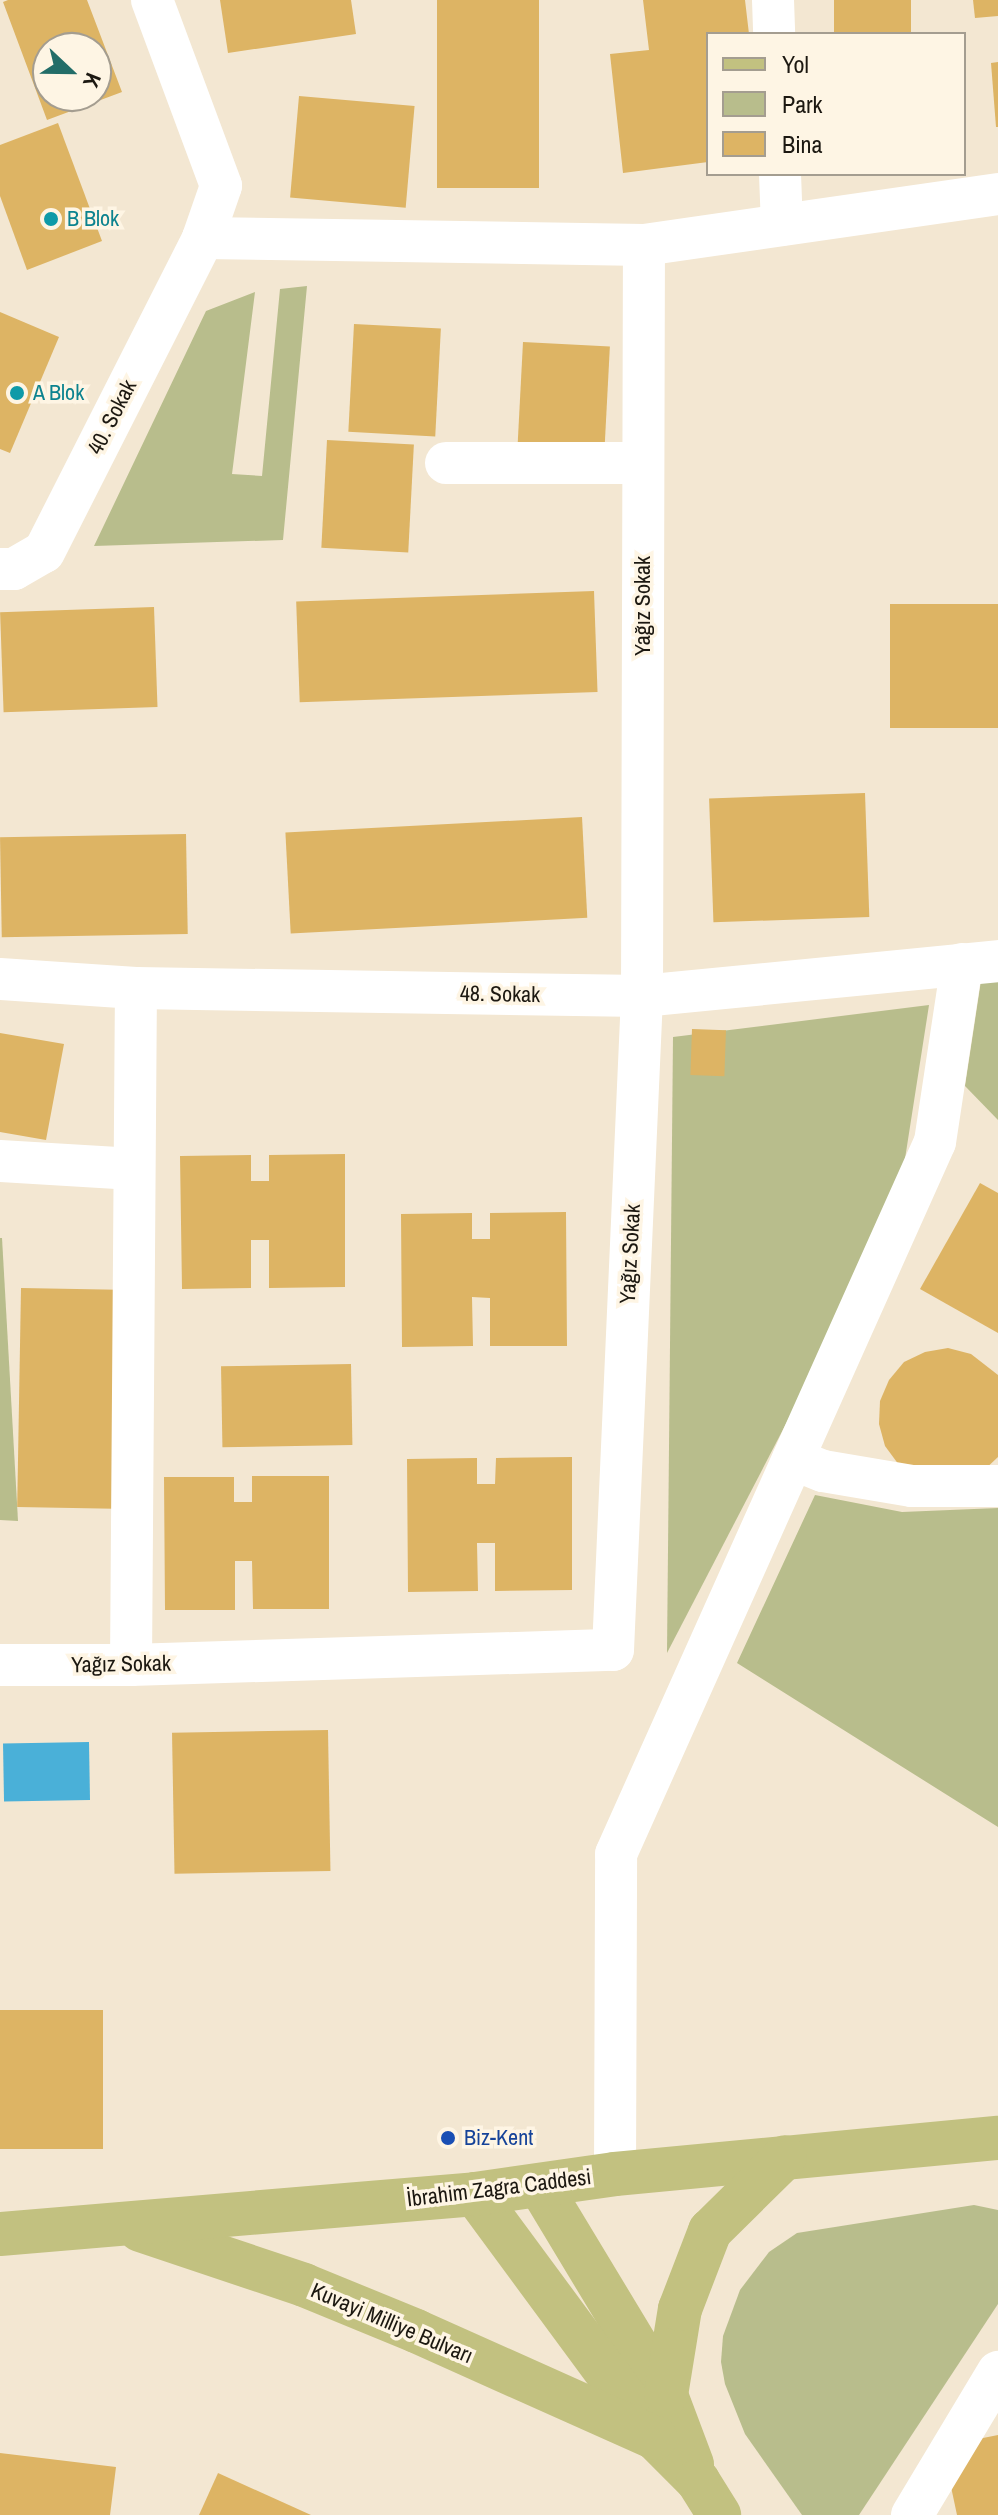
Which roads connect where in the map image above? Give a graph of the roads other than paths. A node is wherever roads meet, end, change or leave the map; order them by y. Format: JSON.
{"nodes":[{"id":1,"x":152,"y":0,"type":"edge"},
{"id":2,"x":773,"y":0,"type":"edge"},
{"id":3,"x":774,"y":32,"type":"edge"},
{"id":4,"x":780,"y":176,"type":"edge"},
{"id":5,"x":998,"y":194,"type":"edge"},
{"id":6,"x":782,"y":225,"type":"junction"},
{"id":7,"x":203,"y":238,"type":"junction"},
{"id":8,"x":644,"y":245,"type":"junction"},
{"id":9,"x":446,"y":463,"type":"dead end"},
{"id":10,"x":643,"y":463,"type":"junction"},
{"id":11,"x":0,"y":569,"type":"edge"},
{"id":12,"x":980,"y":962,"type":"edge"},
{"id":13,"x":0,"y":979,"type":"edge"},
{"id":14,"x":136,"y":988,"type":"junction"},
{"id":15,"x":642,"y":996,"type":"junction"},
{"id":16,"x":0,"y":1161,"type":"edge"},
{"id":17,"x":134,"y":1169,"type":"junction"},
{"id":18,"x":793,"y":1459,"type":"junction"},
{"id":19,"x":998,"y":1486,"type":"edge"},
{"id":20,"x":0,"y":1665,"type":"edge"},
{"id":21,"x":131,"y":1665,"type":"junction"},
{"id":22,"x":998,"y":2138,"type":"edge"},
{"id":23,"x":785,"y":2157,"type":"junction"},
{"id":24,"x":615,"y":2174,"type":"junction"},
{"id":25,"x":540,"y":2186,"type":"junction"},
{"id":26,"x":475,"y":2194,"type":"junction"},
{"id":27,"x":122,"y":2224,"type":"junction"},
{"id":28,"x":0,"y":2234,"type":"edge"},
{"id":29,"x":998,"y":2372,"type":"edge"},
{"id":30,"x":666,"y":2395,"type":"junction"},
{"id":31,"x":655,"y":2438,"type":"junction"},
{"id":32,"x":709,"y":2498,"type":"edge"},
{"id":33,"x":912,"y":2515,"type":"edge"}],
"edges":[{"from":1,"to":7,"type":"street","name":"40. Sokak"},
{"from":2,"to":3,"type":"street"},
{"from":4,"to":6,"type":"street"},
{"from":5,"to":6,"type":"street"},
{"from":6,"to":8,"type":"street"},
{"from":7,"to":8,"type":"street"},
{"from":7,"to":11,"type":"street","name":"40. Sokak"},
{"from":8,"to":10,"type":"street","name":"Yağız Sokak"},
{"from":9,"to":10,"type":"street"},
{"from":10,"to":15,"type":"street","name":"Yağız Sokak"},
{"from":12,"to":15,"type":"street","name":"48. Sokak"},
{"from":12,"to":18,"type":"street"},
{"from":13,"to":14,"type":"street","name":"48. Sokak"},
{"from":14,"to":15,"type":"street","name":"48. Sokak"},
{"from":14,"to":17,"type":"street"},
{"from":15,"to":21,"type":"street","name":"Yağız Sokak"},
{"from":16,"to":17,"type":"street"},
{"from":17,"to":21,"type":"street"},
{"from":18,"to":19,"type":"street"},
{"from":18,"to":24,"type":"street"},
{"from":20,"to":21,"type":"street","name":"Yağız Sokak"},
{"from":22,"to":23,"type":"main road","name":"İbrahim Zagra Caddesi"},
{"from":23,"to":24,"type":"main road","name":"İbrahim Zagra Caddesi"},
{"from":23,"to":30,"type":"main road","name":"Kuvayi Milliye Bulvarı"},
{"from":24,"to":25,"type":"main road","name":"İbrahim Zagra Caddesi"},
{"from":25,"to":26,"type":"main road","name":"İbrahim Zagra Caddesi"},
{"from":25,"to":30,"type":"main road","name":"Kuvayi Milliye Bulvarı"},
{"from":26,"to":27,"type":"main road","name":"İbrahim Zagra Caddesi"},
{"from":26,"to":31,"type":"main road","name":"Kuvayi Milliye Bulvarı"},
{"from":27,"to":28,"type":"main road","name":"İbrahim Zagra Caddesi"},
{"from":27,"to":31,"type":"main road","name":"Kuvayi Milliye Bulvarı"},
{"from":29,"to":33,"type":"street"},
{"from":30,"to":32,"type":"main road","name":"Kuvayi Milliye Bulvarı"},
{"from":31,"to":32,"type":"main road","name":"Kuvayi Milliye Bulvarı"}]}
